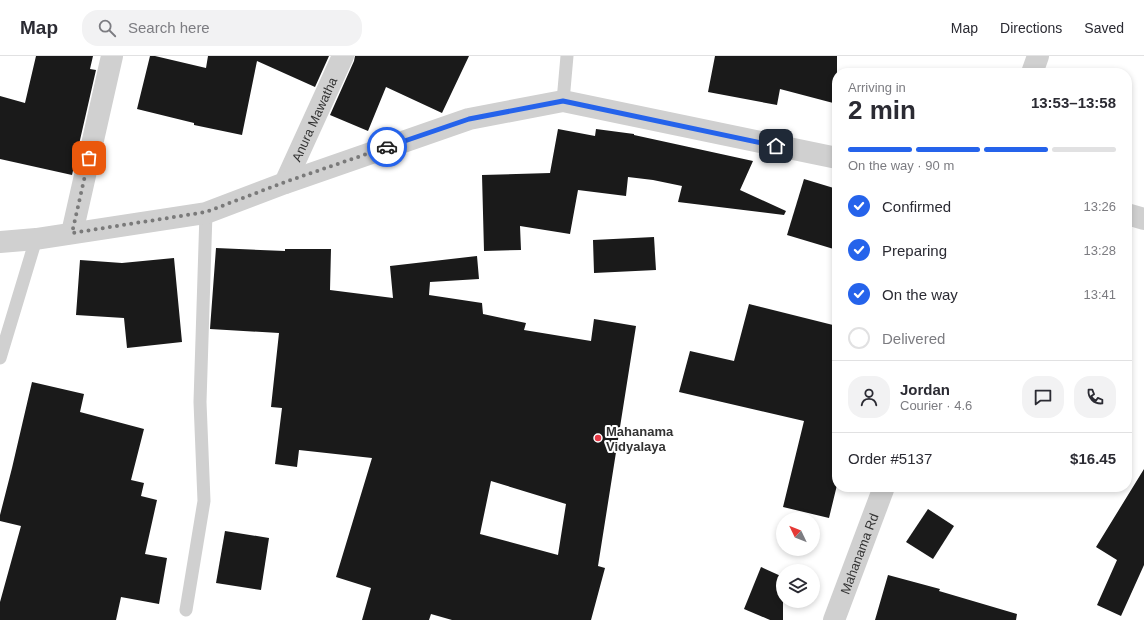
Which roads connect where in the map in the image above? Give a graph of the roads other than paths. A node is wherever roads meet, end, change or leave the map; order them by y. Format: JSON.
{"nodes":[{"id":1,"x":112,"y":56,"type":"edge"},
{"id":2,"x":343,"y":56,"type":"edge"},
{"id":3,"x":567,"y":56,"type":"edge"},
{"id":4,"x":1038,"y":56,"type":"edge"},
{"id":5,"x":1034,"y":68,"type":"edge"},
{"id":6,"x":563,"y":101,"type":"junction"},
{"id":7,"x":832,"y":157,"type":"edge"},
{"id":8,"x":285,"y":182,"type":"junction"},
{"id":9,"x":206,"y":212,"type":"junction"},
{"id":10,"x":1132,"y":215,"type":"edge"},
{"id":11,"x":1144,"y":219,"type":"edge"},
{"id":12,"x":72,"y":233,"type":"junction"},
{"id":13,"x":36,"y":238,"type":"junction"},
{"id":14,"x":0,"y":242,"type":"edge"},
{"id":15,"x":0,"y":358,"type":"edge"},
{"id":16,"x":882,"y":492,"type":"edge"},
{"id":17,"x":186,"y":610,"type":"dead end"},
{"id":18,"x":834,"y":620,"type":"edge"}],
"edges":[{"from":1,"to":12,"type":"street"},
{"from":2,"to":8,"type":"street","name":"Anura Mawatha"},
{"from":3,"to":6,"type":"lane"},
{"from":4,"to":5,"type":"street"},
{"from":6,"to":7,"type":"street"},
{"from":6,"to":8,"type":"street"},
{"from":8,"to":9,"type":"street"},
{"from":9,"to":12,"type":"street"},
{"from":9,"to":17,"type":"lane"},
{"from":10,"to":11,"type":"street"},
{"from":12,"to":13,"type":"street"},
{"from":13,"to":14,"type":"street"},
{"from":13,"to":15,"type":"lane"},
{"from":16,"to":18,"type":"street","name":"Mahanama Rd"}]}
